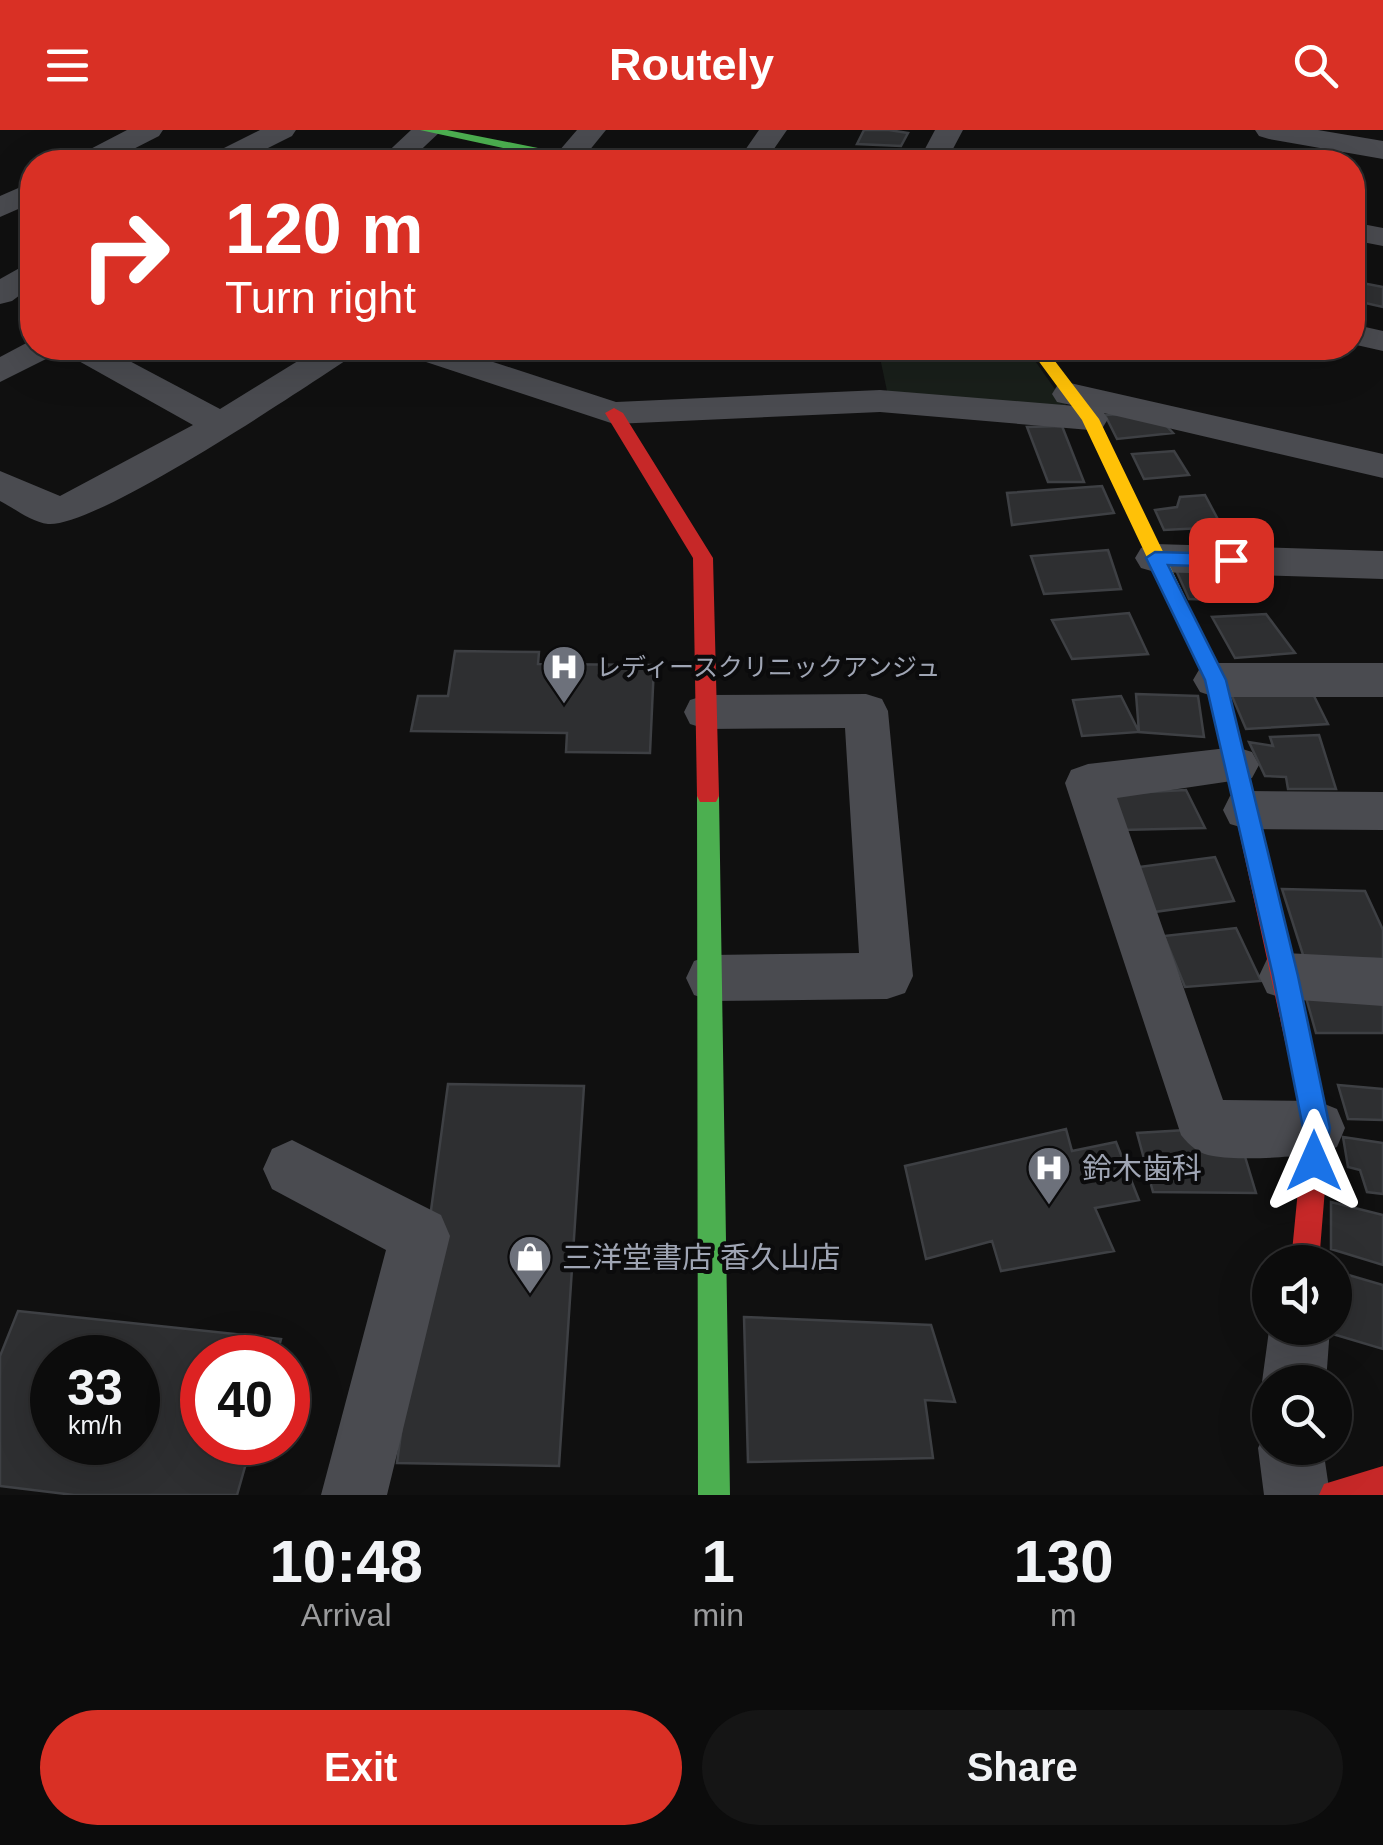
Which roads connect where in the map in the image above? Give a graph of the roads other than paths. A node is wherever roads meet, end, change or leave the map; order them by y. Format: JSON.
{"nodes":[{"id":1,"x":149,"y":130,"type":"edge"},
{"id":2,"x":428,"y":130,"type":"edge"},
{"id":3,"x":592,"y":130,"type":"edge"},
{"id":4,"x":1268,"y":130,"type":"edge"},
{"id":5,"x":765,"y":141,"type":"edge"},
{"id":6,"x":939,"y":149,"type":"edge"},
{"id":7,"x":110,"y":150,"type":"edge"},
{"id":8,"x":405,"y":150,"type":"edge"},
{"id":9,"x":528,"y":150,"type":"edge"},
{"id":10,"x":575,"y":150,"type":"edge"},
{"id":11,"x":661,"y":150,"type":"edge"},
{"id":12,"x":1383,"y":150,"type":"edge"},
{"id":13,"x":102,"y":360,"type":"edge"},
{"id":14,"x":323,"y":360,"type":"edge"},
{"id":15,"x":453,"y":360,"type":"edge"},
{"id":16,"x":1046,"y":360,"type":"edge"},
{"id":17,"x":1080,"y":407,"type":"junction"},
{"id":18,"x":614,"y":413,"type":"junction"},
{"id":19,"x":221,"y":425,"type":"junction"},
{"id":20,"x":1383,"y":466,"type":"edge"},
{"id":21,"x":9,"y":500,"type":"edge"},
{"id":22,"x":1155,"y":558,"type":"junction"},
{"id":23,"x":1383,"y":565,"type":"edge"},
{"id":24,"x":1216,"y":680,"type":"junction"},
{"id":25,"x":1383,"y":680,"type":"edge"},
{"id":26,"x":706,"y":712,"type":"junction"},
{"id":27,"x":1242,"y":787,"type":"junction"},
{"id":28,"x":1383,"y":811,"type":"edge"},
{"id":29,"x":1286,"y":976,"type":"junction"},
{"id":30,"x":712,"y":978,"type":"junction"},
{"id":31,"x":1383,"y":982,"type":"edge"},
{"id":32,"x":1316,"y":1128,"type":"junction"},
{"id":33,"x":292,"y":1169,"type":"dead end"},
{"id":34,"x":1306,"y":1245,"type":"edge"},
{"id":35,"x":1294,"y":1465,"type":"edge"},
{"id":36,"x":1383,"y":1482,"type":"edge"},
{"id":37,"x":354,"y":1495,"type":"edge"},
{"id":38,"x":714,"y":1495,"type":"edge"},
{"id":39,"x":1298,"y":1495,"type":"edge"},
{"id":40,"x":1336,"y":1495,"type":"edge"}],
"edges":[{"from":1,"to":7,"type":"street"},
{"from":2,"to":8,"type":"street"},
{"from":2,"to":9,"type":"street"},
{"from":3,"to":10,"type":"street"},
{"from":4,"to":12,"type":"street"},
{"from":5,"to":6,"type":"street"},
{"from":5,"to":11,"type":"street"},
{"from":13,"to":19,"type":"street"},
{"from":14,"to":19,"type":"street"},
{"from":15,"to":18,"type":"street"},
{"from":16,"to":17,"type":"street"},
{"from":17,"to":18,"type":"street"},
{"from":17,"to":20,"type":"street"},
{"from":17,"to":22,"type":"street"},
{"from":18,"to":26,"type":"street"},
{"from":19,"to":21,"type":"street"},
{"from":22,"to":23,"type":"street"},
{"from":22,"to":24,"type":"street"},
{"from":24,"to":25,"type":"street"},
{"from":24,"to":27,"type":"street"},
{"from":26,"to":30,"type":"street"},
{"from":26,"to":30,"type":"street"},
{"from":27,"to":28,"type":"street"},
{"from":27,"to":29,"type":"street"},
{"from":27,"to":32,"type":"street"},
{"from":29,"to":31,"type":"street"},
{"from":29,"to":32,"type":"street"},
{"from":30,"to":38,"type":"street"},
{"from":32,"to":34,"type":"street"},
{"from":33,"to":37,"type":"street"},
{"from":35,"to":39,"type":"street"},
{"from":36,"to":40,"type":"street"}]}
